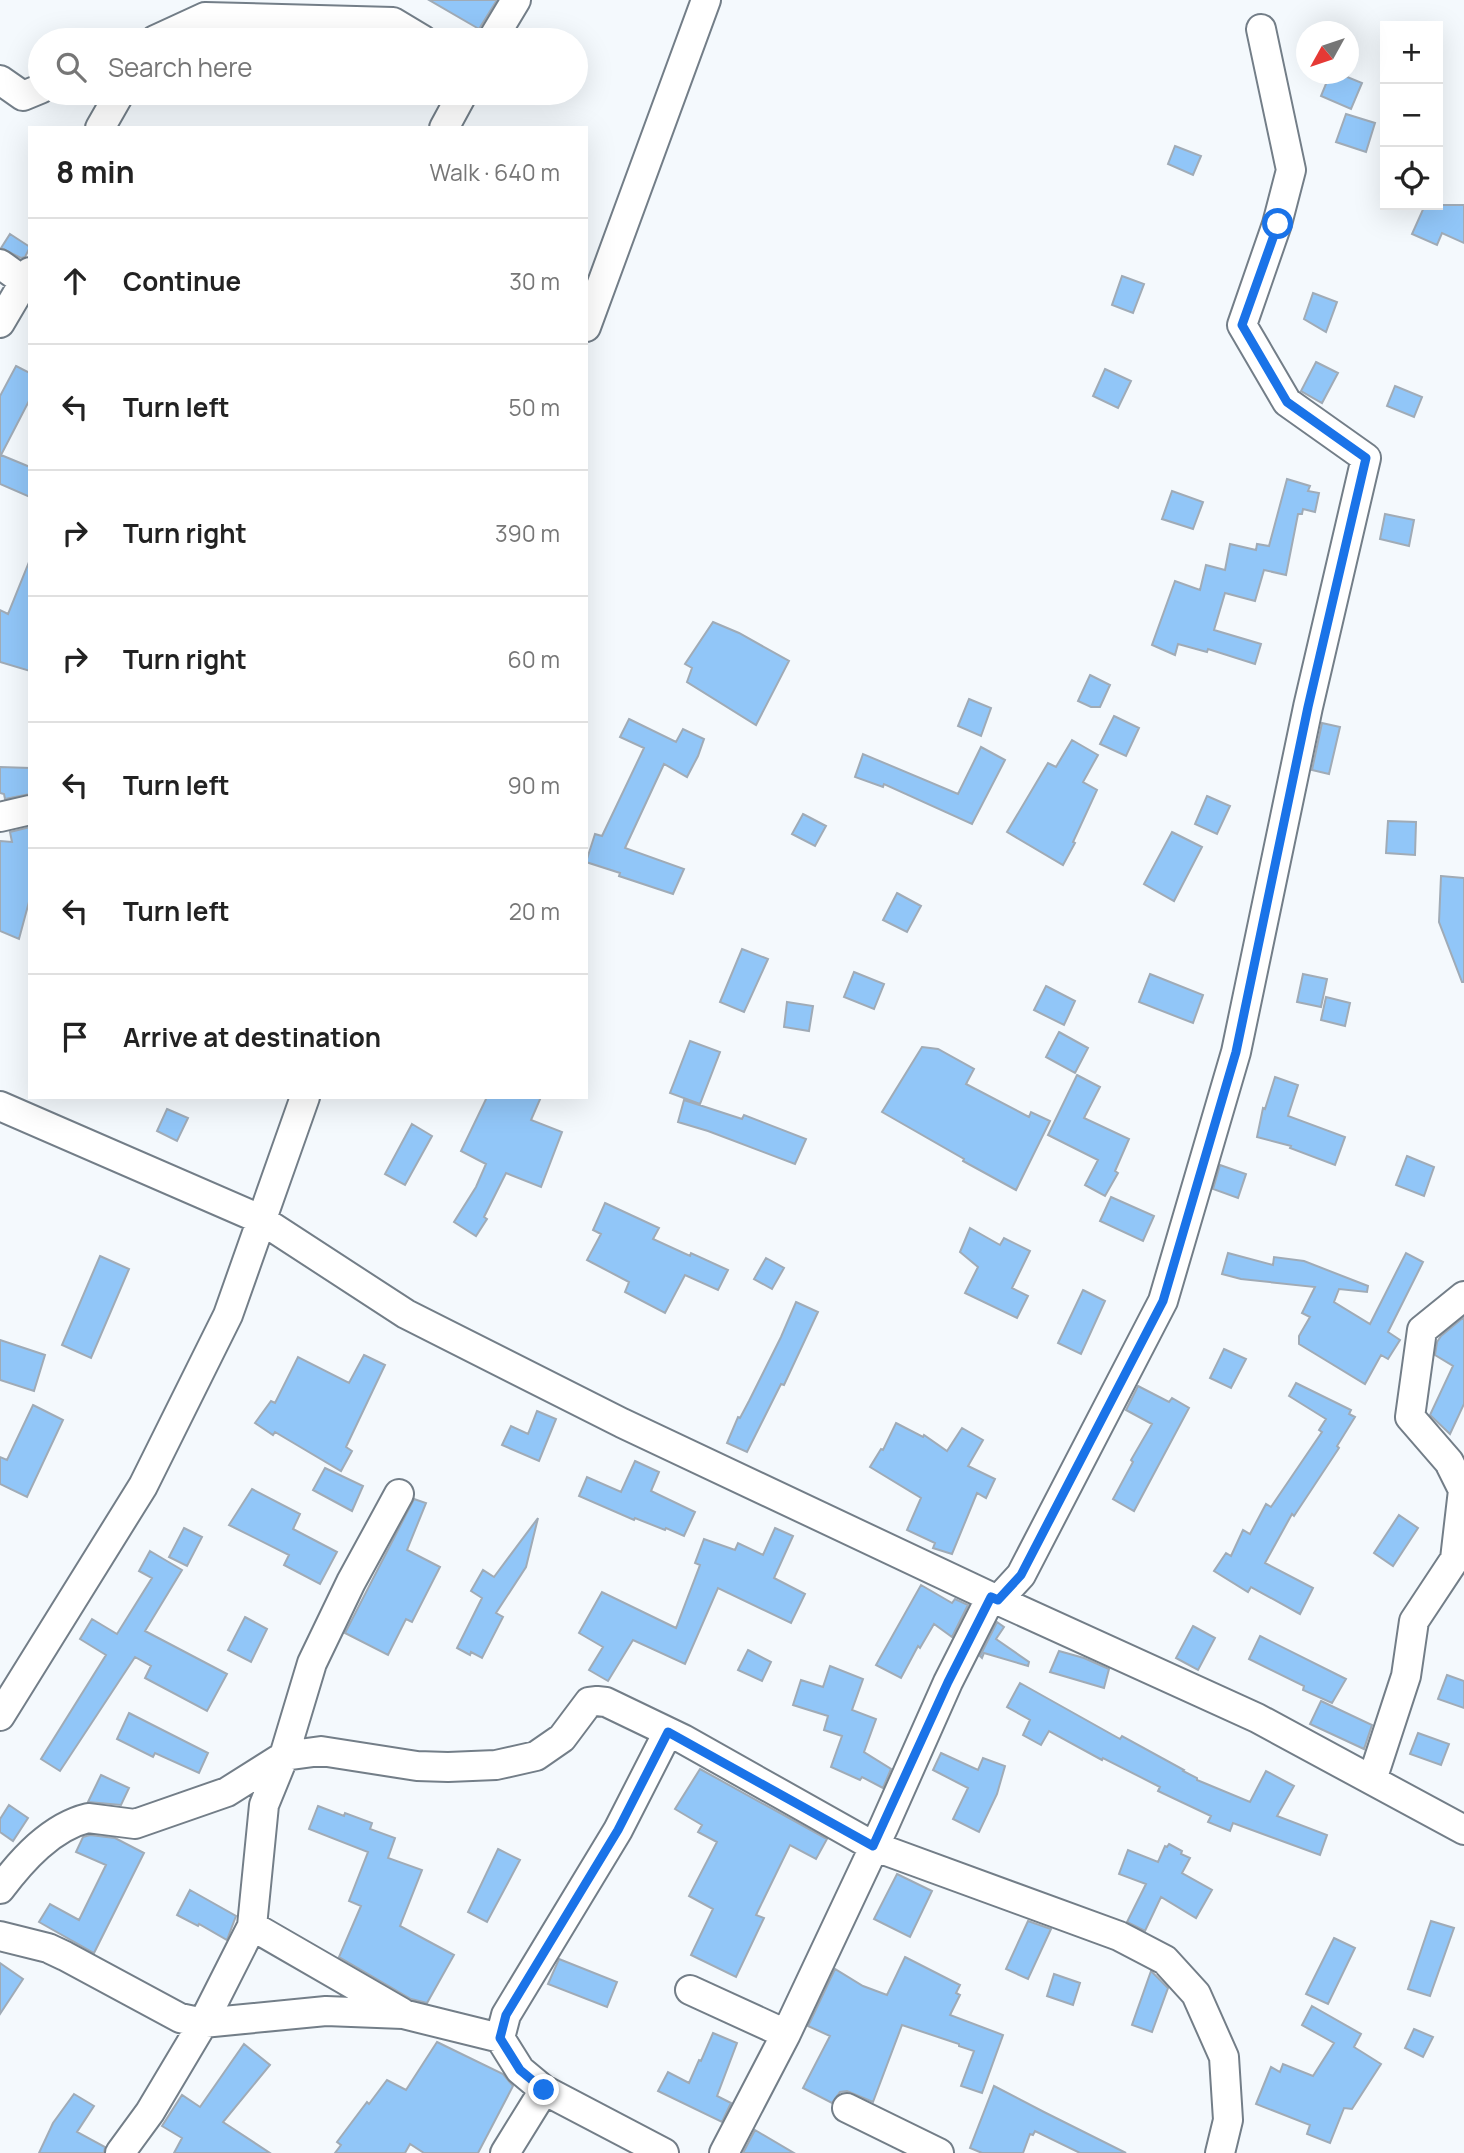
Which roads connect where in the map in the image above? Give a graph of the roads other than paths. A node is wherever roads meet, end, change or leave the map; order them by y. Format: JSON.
{"nodes":[{"id":1,"x":516,"y":0,"type":"edge"},
{"id":2,"x":706,"y":0,"type":"edge"},
{"id":3,"x":181,"y":28,"type":"edge"},
{"id":4,"x":403,"y":28,"type":"edge"},
{"id":5,"x":499,"y":28,"type":"edge"},
{"id":6,"x":1261,"y":29,"type":"dead end"},
{"id":7,"x":0,"y":80,"type":"edge"},
{"id":8,"x":28,"y":94,"type":"edge"},
{"id":9,"x":113,"y":105,"type":"edge"},
{"id":10,"x":456,"y":105,"type":"edge"},
{"id":11,"x":101,"y":126,"type":"edge"},
{"id":12,"x":445,"y":126,"type":"edge"},
{"id":13,"x":0,"y":264,"type":"edge"},
{"id":14,"x":27,"y":277,"type":"edge"},
{"id":15,"x":588,"y":322,"type":"edge"},
{"id":16,"x":0,"y":323,"type":"edge"},
{"id":17,"x":28,"y":810,"type":"edge"},
{"id":18,"x":0,"y":817,"type":"edge"},
{"id":19,"x":304,"y":1099,"type":"edge"},
{"id":20,"x":18,"y":1106,"type":"edge"},
{"id":21,"x":260,"y":1219,"type":"junction"},
{"id":22,"x":1464,"y":1296,"type":"edge"},
{"id":23,"x":399,"y":1494,"type":"dead end"},
{"id":24,"x":995,"y":1598,"type":"junction"},
{"id":25,"x":0,"y":1717,"type":"edge"},
{"id":26,"x":668,"y":1732,"type":"junction"},
{"id":27,"x":284,"y":1756,"type":"junction"},
{"id":28,"x":1372,"y":1780,"type":"junction"},
{"id":29,"x":1464,"y":1830,"type":"edge"},
{"id":30,"x":873,"y":1846,"type":"junction"},
{"id":31,"x":0,"y":1889,"type":"edge"},
{"id":32,"x":252,"y":1926,"type":"junction"},
{"id":33,"x":0,"y":1936,"type":"edge"},
{"id":34,"x":690,"y":1990,"type":"dead end"},
{"id":35,"x":403,"y":2014,"type":"junction"},
{"id":36,"x":203,"y":2023,"type":"junction"},
{"id":37,"x":786,"y":2034,"type":"junction"},
{"id":38,"x":500,"y":2038,"type":"junction"},
{"id":39,"x":544,"y":2090,"type":"junction"},
{"id":40,"x":847,"y":2108,"type":"dead end"},
{"id":41,"x":120,"y":2153,"type":"edge"},
{"id":42,"x":505,"y":2153,"type":"edge"},
{"id":43,"x":664,"y":2153,"type":"edge"},
{"id":44,"x":724,"y":2153,"type":"edge"},
{"id":45,"x":939,"y":2153,"type":"edge"},
{"id":46,"x":1220,"y":2153,"type":"edge"}],
"edges":[{"from":1,"to":5,"type":"street"},
{"from":2,"to":15,"type":"street"},
{"from":3,"to":4,"type":"street"},
{"from":6,"to":24,"type":"street"},
{"from":7,"to":8,"type":"street"},
{"from":9,"to":11,"type":"street"},
{"from":10,"to":12,"type":"street"},
{"from":13,"to":14,"type":"street"},
{"from":14,"to":16,"type":"street"},
{"from":17,"to":18,"type":"street"},
{"from":19,"to":21,"type":"street"},
{"from":20,"to":21,"type":"street"},
{"from":21,"to":24,"type":"street"},
{"from":21,"to":25,"type":"street"},
{"from":22,"to":28,"type":"street"},
{"from":23,"to":27,"type":"street"},
{"from":24,"to":28,"type":"street"},
{"from":24,"to":30,"type":"street"},
{"from":26,"to":27,"type":"street"},
{"from":26,"to":30,"type":"street"},
{"from":26,"to":38,"type":"street"},
{"from":27,"to":31,"type":"street"},
{"from":27,"to":32,"type":"street"},
{"from":28,"to":29,"type":"street"},
{"from":30,"to":37,"type":"street"},
{"from":30,"to":46,"type":"street"},
{"from":32,"to":35,"type":"street"},
{"from":32,"to":36,"type":"street"},
{"from":33,"to":36,"type":"street"},
{"from":34,"to":37,"type":"street"},
{"from":35,"to":36,"type":"street"},
{"from":35,"to":38,"type":"street"},
{"from":36,"to":41,"type":"street"},
{"from":37,"to":44,"type":"street"},
{"from":38,"to":39,"type":"street"},
{"from":39,"to":42,"type":"street"},
{"from":39,"to":43,"type":"street"},
{"from":40,"to":45,"type":"street"}]}
